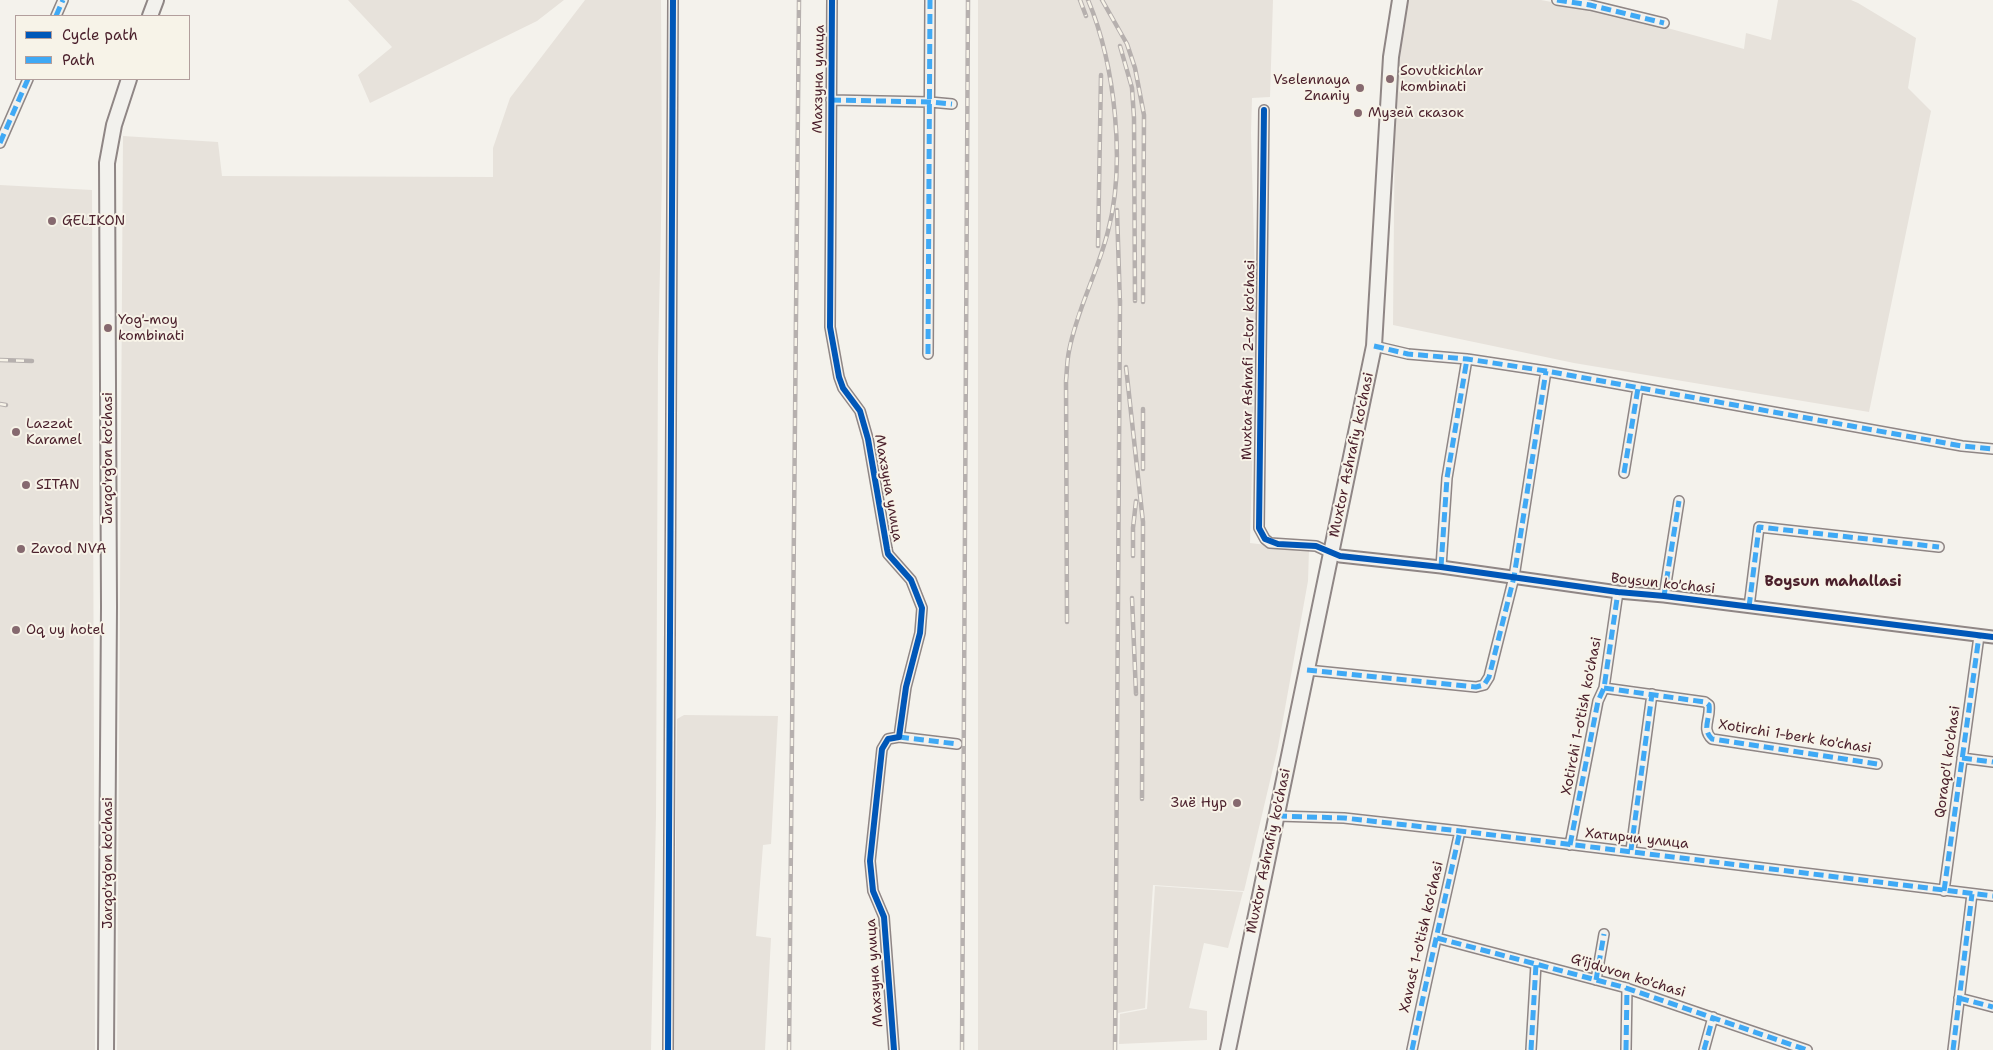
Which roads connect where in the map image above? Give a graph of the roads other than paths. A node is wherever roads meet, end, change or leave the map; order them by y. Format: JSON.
{"nodes":[{"id":1,"x":64,"y":0,"type":"edge"},
{"id":2,"x":148,"y":0,"type":"edge"},
{"id":3,"x":156,"y":0,"type":"edge"},
{"id":4,"x":672,"y":0,"type":"edge"},
{"id":5,"x":832,"y":0,"type":"edge"},
{"id":6,"x":930,"y":0,"type":"edge"},
{"id":7,"x":1400,"y":0,"type":"edge"},
{"id":8,"x":1557,"y":0,"type":"edge"},
{"id":9,"x":56,"y":15,"type":"edge"},
{"id":10,"x":142,"y":15,"type":"edge"},
{"id":11,"x":150,"y":15,"type":"edge"},
{"id":12,"x":1664,"y":23,"type":"dead end"},
{"id":13,"x":28,"y":80,"type":"edge"},
{"id":14,"x":121,"y":80,"type":"edge"},
{"id":15,"x":129,"y":80,"type":"edge"},
{"id":16,"x":831,"y":100,"type":"junction"},
{"id":17,"x":930,"y":102,"type":"junction"},
{"id":18,"x":952,"y":104,"type":"dead end"},
{"id":19,"x":1264,"y":110,"type":"dead end"},
{"id":20,"x":0,"y":143,"type":"edge"},
{"id":21,"x":1374,"y":346,"type":"junction"},
{"id":22,"x":928,"y":354,"type":"dead end"},
{"id":23,"x":1467,"y":359,"type":"junction"},
{"id":24,"x":1546,"y":371,"type":"junction"},
{"id":25,"x":1638,"y":388,"type":"junction"},
{"id":26,"x":1993,"y":449,"type":"edge"},
{"id":27,"x":1624,"y":473,"type":"dead end"},
{"id":28,"x":1679,"y":501,"type":"dead end"},
{"id":29,"x":1939,"y":547,"type":"dead end"},
{"id":30,"x":1331,"y":553,"type":"junction"},
{"id":31,"x":1442,"y":567,"type":"junction"},
{"id":32,"x":1514,"y":577,"type":"junction"},
{"id":33,"x":1618,"y":592,"type":"junction"},
{"id":34,"x":1664,"y":596,"type":"junction"},
{"id":35,"x":1749,"y":607,"type":"junction"},
{"id":36,"x":1979,"y":636,"type":"junction"},
{"id":37,"x":1993,"y":636,"type":"edge"},
{"id":38,"x":1308,"y":670,"type":"junction"},
{"id":39,"x":1604,"y":688,"type":"junction"},
{"id":40,"x":1652,"y":694,"type":"junction"},
{"id":41,"x":899,"y":737,"type":"junction"},
{"id":42,"x":957,"y":744,"type":"dead end"},
{"id":43,"x":1962,"y":758,"type":"junction"},
{"id":44,"x":1993,"y":762,"type":"edge"},
{"id":45,"x":1877,"y":764,"type":"dead end"},
{"id":46,"x":1277,"y":816,"type":"junction"},
{"id":47,"x":1460,"y":831,"type":"junction"},
{"id":48,"x":1570,"y":845,"type":"junction"},
{"id":49,"x":1631,"y":850,"type":"junction"},
{"id":50,"x":1944,"y":891,"type":"junction"},
{"id":51,"x":1972,"y":894,"type":"junction"},
{"id":52,"x":1993,"y":896,"type":"edge"},
{"id":53,"x":1604,"y":934,"type":"dead end"},
{"id":54,"x":1437,"y":938,"type":"junction"},
{"id":55,"x":1536,"y":964,"type":"junction"},
{"id":56,"x":1596,"y":980,"type":"junction"},
{"id":57,"x":1627,"y":988,"type":"junction"},
{"id":58,"x":1959,"y":998,"type":"junction"},
{"id":59,"x":1993,"y":1007,"type":"edge"},
{"id":60,"x":1714,"y":1017,"type":"junction"},
{"id":61,"x":99,"y":1050,"type":"edge"},
{"id":62,"x":106,"y":1050,"type":"edge"},
{"id":63,"x":668,"y":1050,"type":"edge"},
{"id":64,"x":894,"y":1050,"type":"edge"},
{"id":65,"x":1228,"y":1050,"type":"edge"},
{"id":66,"x":1412,"y":1050,"type":"edge"},
{"id":67,"x":1531,"y":1050,"type":"edge"},
{"id":68,"x":1626,"y":1050,"type":"edge"},
{"id":69,"x":1704,"y":1050,"type":"edge"},
{"id":70,"x":1807,"y":1050,"type":"edge"},
{"id":71,"x":1952,"y":1050,"type":"edge"}],
"edges":[{"from":1,"to":9,"type":"street"},
{"from":2,"to":10,"type":"main road"},
{"from":3,"to":11,"type":"main road"},
{"from":4,"to":63,"type":"street"},
{"from":5,"to":16,"type":"street","name":"Махзуна улица"},
{"from":6,"to":17,"type":"street"},
{"from":7,"to":21,"type":"main road","name":"Muxtor Ashrafiy ko'chasi"},
{"from":8,"to":12,"type":"street"},
{"from":13,"to":20,"type":"street"},
{"from":14,"to":61,"type":"main road","name":"Jarqo'rg'on ko'chasi"},
{"from":15,"to":62,"type":"main road","name":"Jarqo'rg'on ko'chasi"},
{"from":16,"to":17,"type":"street"},
{"from":16,"to":41,"type":"street","name":"Махзуна улица"},
{"from":17,"to":18,"type":"street"},
{"from":17,"to":22,"type":"street"},
{"from":19,"to":30,"type":"street","name":"Muxtar Ashrafi 2-tor ko'chasi"},
{"from":21,"to":23,"type":"street"},
{"from":21,"to":30,"type":"main road","name":"Muxtor Ashrafiy ko'chasi"},
{"from":23,"to":24,"type":"street"},
{"from":23,"to":31,"type":"street"},
{"from":24,"to":25,"type":"street"},
{"from":24,"to":32,"type":"street"},
{"from":25,"to":26,"type":"street"},
{"from":25,"to":27,"type":"street"},
{"from":28,"to":34,"type":"street"},
{"from":29,"to":35,"type":"street"},
{"from":30,"to":31,"type":"street","name":"Boysun ko'chasi"},
{"from":30,"to":38,"type":"main road","name":"Muxtor Ashrafiy ko'chasi"},
{"from":31,"to":32,"type":"street","name":"Boysun ko'chasi"},
{"from":32,"to":33,"type":"street","name":"Boysun ko'chasi"},
{"from":32,"to":38,"type":"street"},
{"from":33,"to":34,"type":"street","name":"Boysun ko'chasi"},
{"from":33,"to":39,"type":"street","name":"Xotirchi 1-o'tish ko'chasi"},
{"from":34,"to":35,"type":"street","name":"Boysun ko'chasi"},
{"from":35,"to":36,"type":"street","name":"Boysun ko'chasi"},
{"from":36,"to":37,"type":"street","name":"Boysun ko'chasi"},
{"from":36,"to":43,"type":"street","name":"Qoraqo'l ko'chasi"},
{"from":38,"to":46,"type":"main road","name":"Muxtor Ashrafiy ko'chasi"},
{"from":39,"to":40,"type":"street","name":"Xotirchi 1-berk ko'chasi"},
{"from":39,"to":48,"type":"street","name":"Xotirchi 1-o'tish ko'chasi"},
{"from":40,"to":45,"type":"street","name":"Xotirchi 1-berk ko'chasi"},
{"from":40,"to":49,"type":"street"},
{"from":41,"to":42,"type":"street"},
{"from":41,"to":64,"type":"street","name":"Махзуна улица"},
{"from":43,"to":44,"type":"street"},
{"from":43,"to":50,"type":"street","name":"Qoraqo'l ko'chasi"},
{"from":46,"to":47,"type":"street","name":"Хатирчи улица"},
{"from":46,"to":65,"type":"main road","name":"Muxtor Ashrafiy ko'chasi"},
{"from":47,"to":48,"type":"street","name":"Хатирчи улица"},
{"from":47,"to":54,"type":"street","name":"Xavast 1-o'tish ko'chasi"},
{"from":48,"to":49,"type":"street","name":"Хатирчи улица"},
{"from":49,"to":50,"type":"street","name":"Хатирчи улица"},
{"from":50,"to":51,"type":"street","name":"Хатирчи улица"},
{"from":51,"to":52,"type":"street","name":"Хатирчи улица"},
{"from":51,"to":58,"type":"street"},
{"from":53,"to":56,"type":"street"},
{"from":54,"to":55,"type":"street","name":"G'ijduvon ko'chasi"},
{"from":54,"to":66,"type":"street","name":"Xavast 1-o'tish ko'chasi"},
{"from":55,"to":56,"type":"street","name":"G'ijduvon ko'chasi"},
{"from":55,"to":67,"type":"street"},
{"from":56,"to":57,"type":"street","name":"G'ijduvon ko'chasi"},
{"from":57,"to":60,"type":"street","name":"G'ijduvon ko'chasi"},
{"from":57,"to":68,"type":"street"},
{"from":58,"to":59,"type":"street"},
{"from":58,"to":71,"type":"street"},
{"from":60,"to":69,"type":"street"},
{"from":60,"to":70,"type":"street","name":"G'ijduvon ko'chasi"}]}
